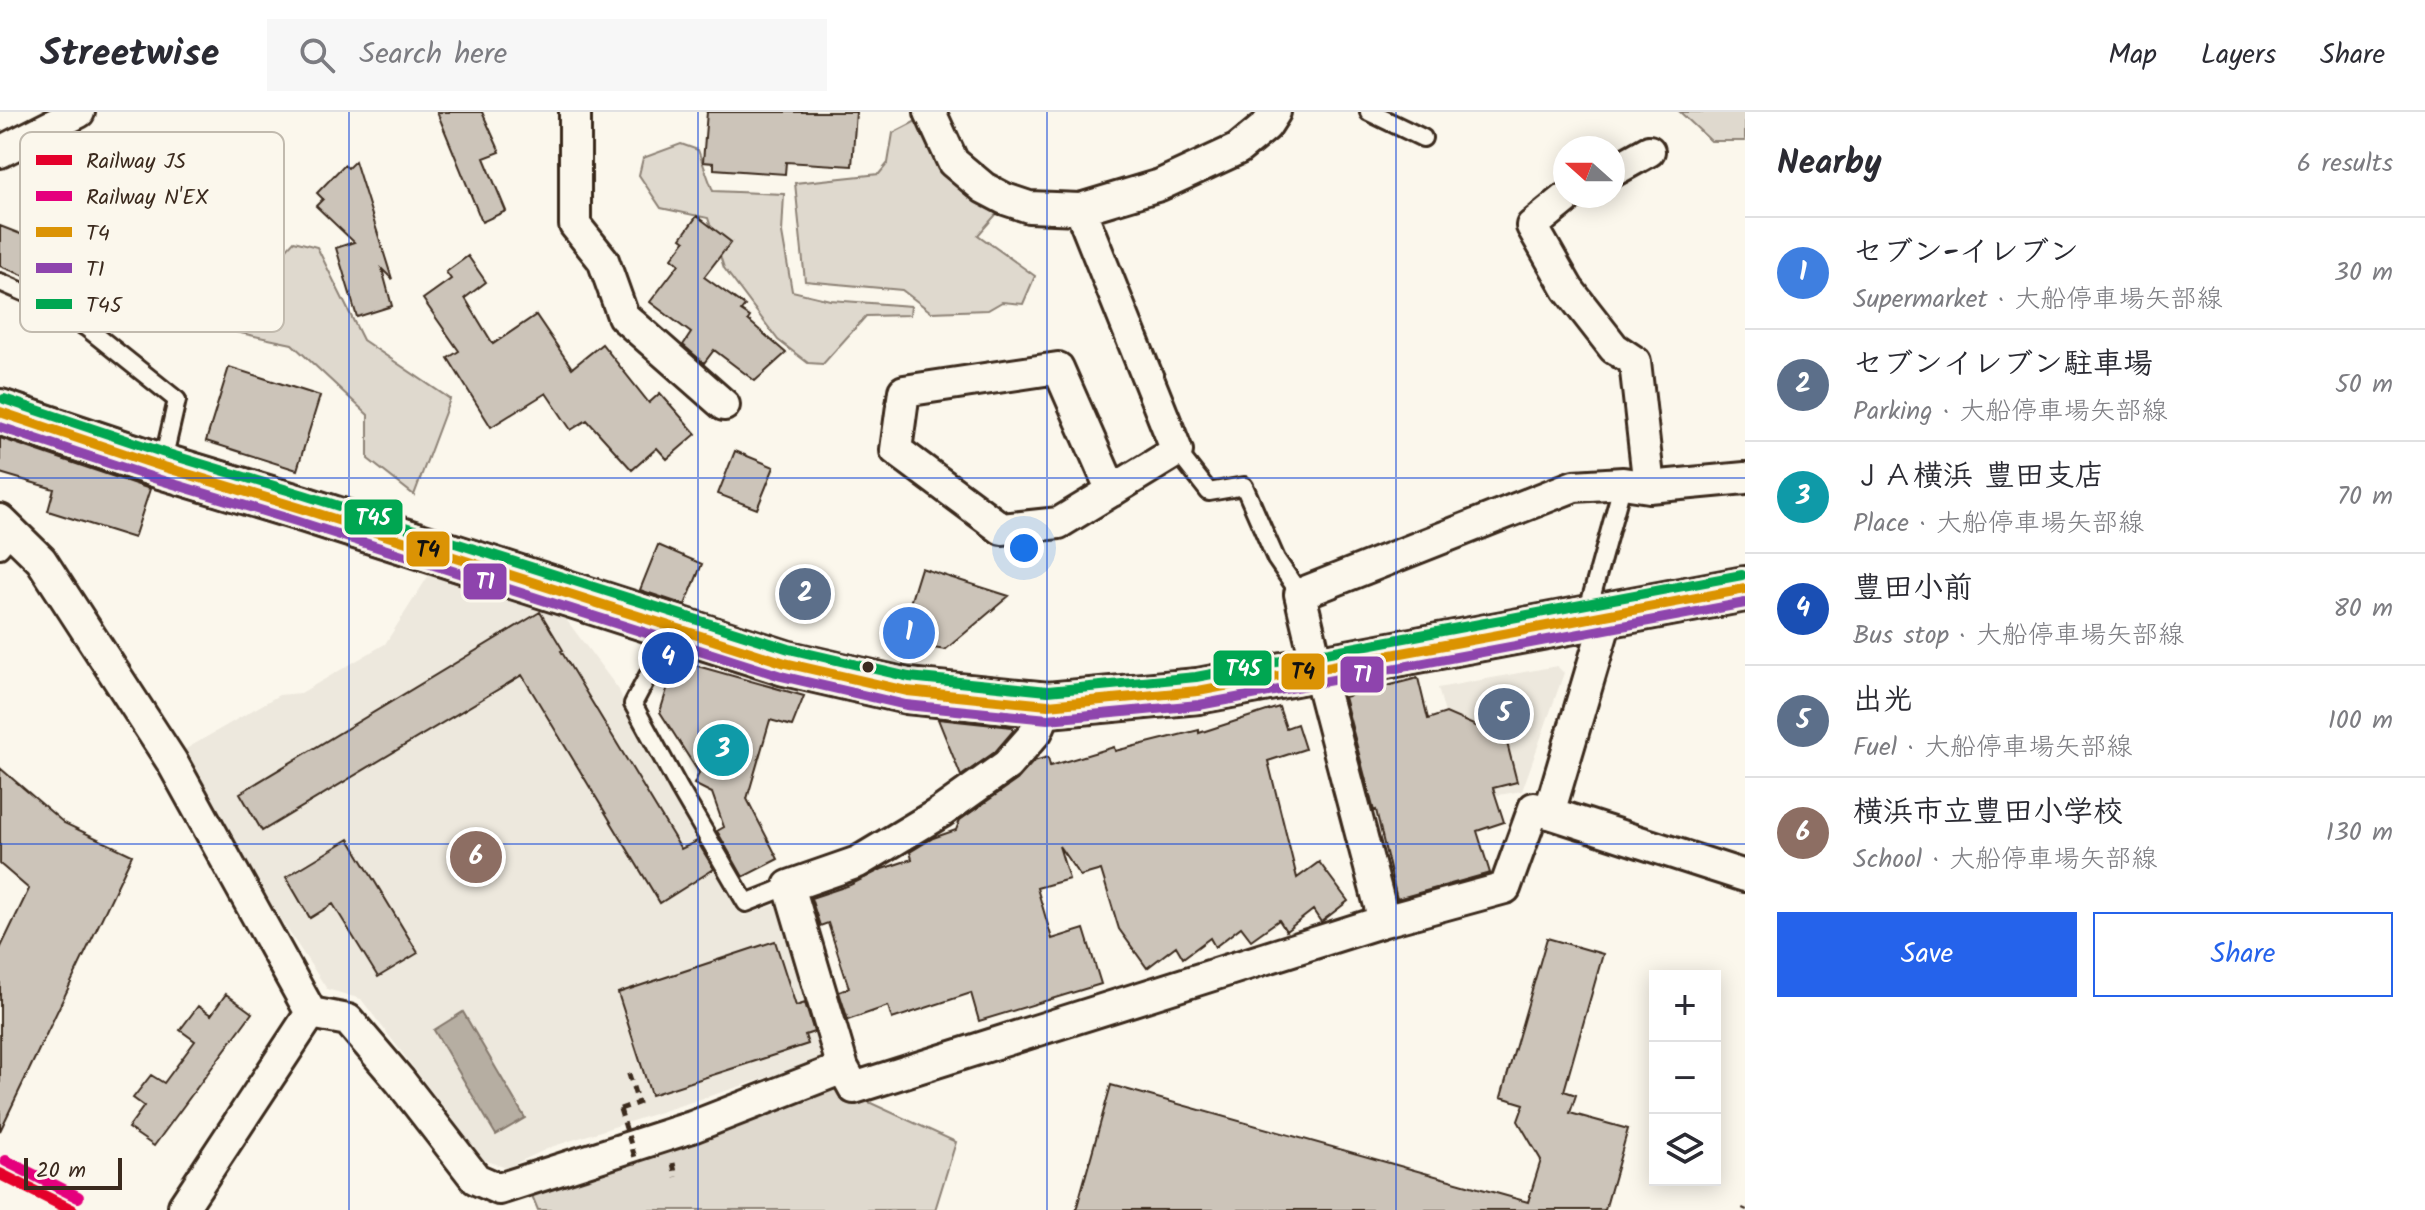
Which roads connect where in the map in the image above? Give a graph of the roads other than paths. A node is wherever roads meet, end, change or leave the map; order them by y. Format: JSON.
{"nodes":[{"id":1,"x":79,"y":112,"type":"edge"},
{"id":2,"x":575,"y":112,"type":"edge"},
{"id":3,"x":930,"y":112,"type":"edge"},
{"id":4,"x":1275,"y":112,"type":"edge"},
{"id":5,"x":1369,"y":112,"type":"edge"},
{"id":6,"x":40,"y":132,"type":"edge"},
{"id":7,"x":1423,"y":138,"type":"dead end"},
{"id":8,"x":20,"y":142,"type":"edge"},
{"id":9,"x":1649,"y":151,"type":"dead end"},
{"id":10,"x":0,"y":152,"type":"edge"},
{"id":11,"x":1625,"y":164,"type":"edge"},
{"id":12,"x":1554,"y":208,"type":"edge"},
{"id":13,"x":1080,"y":209,"type":"junction"},
{"id":14,"x":0,"y":282,"type":"edge"},
{"id":15,"x":20,"y":291,"type":"edge"},
{"id":16,"x":92,"y":332,"type":"edge"},
{"id":17,"x":724,"y":405,"type":"dead end"},
{"id":18,"x":0,"y":412,"type":"edge"},
{"id":19,"x":1177,"y":451,"type":"junction"},
{"id":20,"x":161,"y":466,"type":"junction"},
{"id":21,"x":1745,"y":478,"type":"edge"},
{"id":22,"x":1636,"y":485,"type":"junction"},
{"id":23,"x":1112,"y":491,"type":"junction"},
{"id":24,"x":5,"y":534,"type":"edge"},
{"id":25,"x":1745,"y":589,"type":"edge"},
{"id":26,"x":1300,"y":594,"type":"junction"},
{"id":27,"x":1597,"y":616,"type":"junction"},
{"id":28,"x":674,"y":627,"type":"junction"},
{"id":29,"x":1318,"y":670,"type":"junction"},
{"id":30,"x":1048,"y":705,"type":"junction"},
{"id":31,"x":1549,"y":813,"type":"junction"},
{"id":32,"x":1745,"y":876,"type":"edge"},
{"id":33,"x":789,"y":886,"type":"junction"},
{"id":34,"x":1384,"y":921,"type":"junction"},
{"id":35,"x":311,"y":1013,"type":"junction"},
{"id":36,"x":843,"y":1068,"type":"junction"},
{"id":37,"x":184,"y":1206,"type":"dead end"}],
"edges":[{"from":1,"to":6,"type":"street"},
{"from":2,"to":17,"type":"street"},
{"from":3,"to":13,"type":"street"},
{"from":4,"to":13,"type":"street"},
{"from":5,"to":7,"type":"lane"},
{"from":8,"to":10,"type":"street"},
{"from":9,"to":11,"type":"street"},
{"from":12,"to":22,"type":"street"},
{"from":13,"to":19,"type":"street"},
{"from":14,"to":15,"type":"lane"},
{"from":16,"to":20,"type":"lane"},
{"from":18,"to":20,"type":"main road"},
{"from":19,"to":23,"type":"street"},
{"from":19,"to":26,"type":"lane"},
{"from":20,"to":28,"type":"main road"},
{"from":21,"to":22,"type":"street"},
{"from":22,"to":26,"type":"street"},
{"from":22,"to":27,"type":"lane"},
{"from":23,"to":23,"type":"street"},
{"from":24,"to":35,"type":"street"},
{"from":25,"to":27,"type":"main road"},
{"from":26,"to":29,"type":"street"},
{"from":27,"to":29,"type":"main road"},
{"from":27,"to":31,"type":"street"},
{"from":28,"to":30,"type":"main road"},
{"from":28,"to":33,"type":"lane"},
{"from":29,"to":30,"type":"main road"},
{"from":29,"to":34,"type":"street"},
{"from":30,"to":33,"type":"street"},
{"from":31,"to":32,"type":"street"},
{"from":31,"to":34,"type":"street"},
{"from":33,"to":36,"type":"street"},
{"from":34,"to":36,"type":"street"},
{"from":35,"to":36,"type":"street"},
{"from":35,"to":37,"type":"street"}]}
